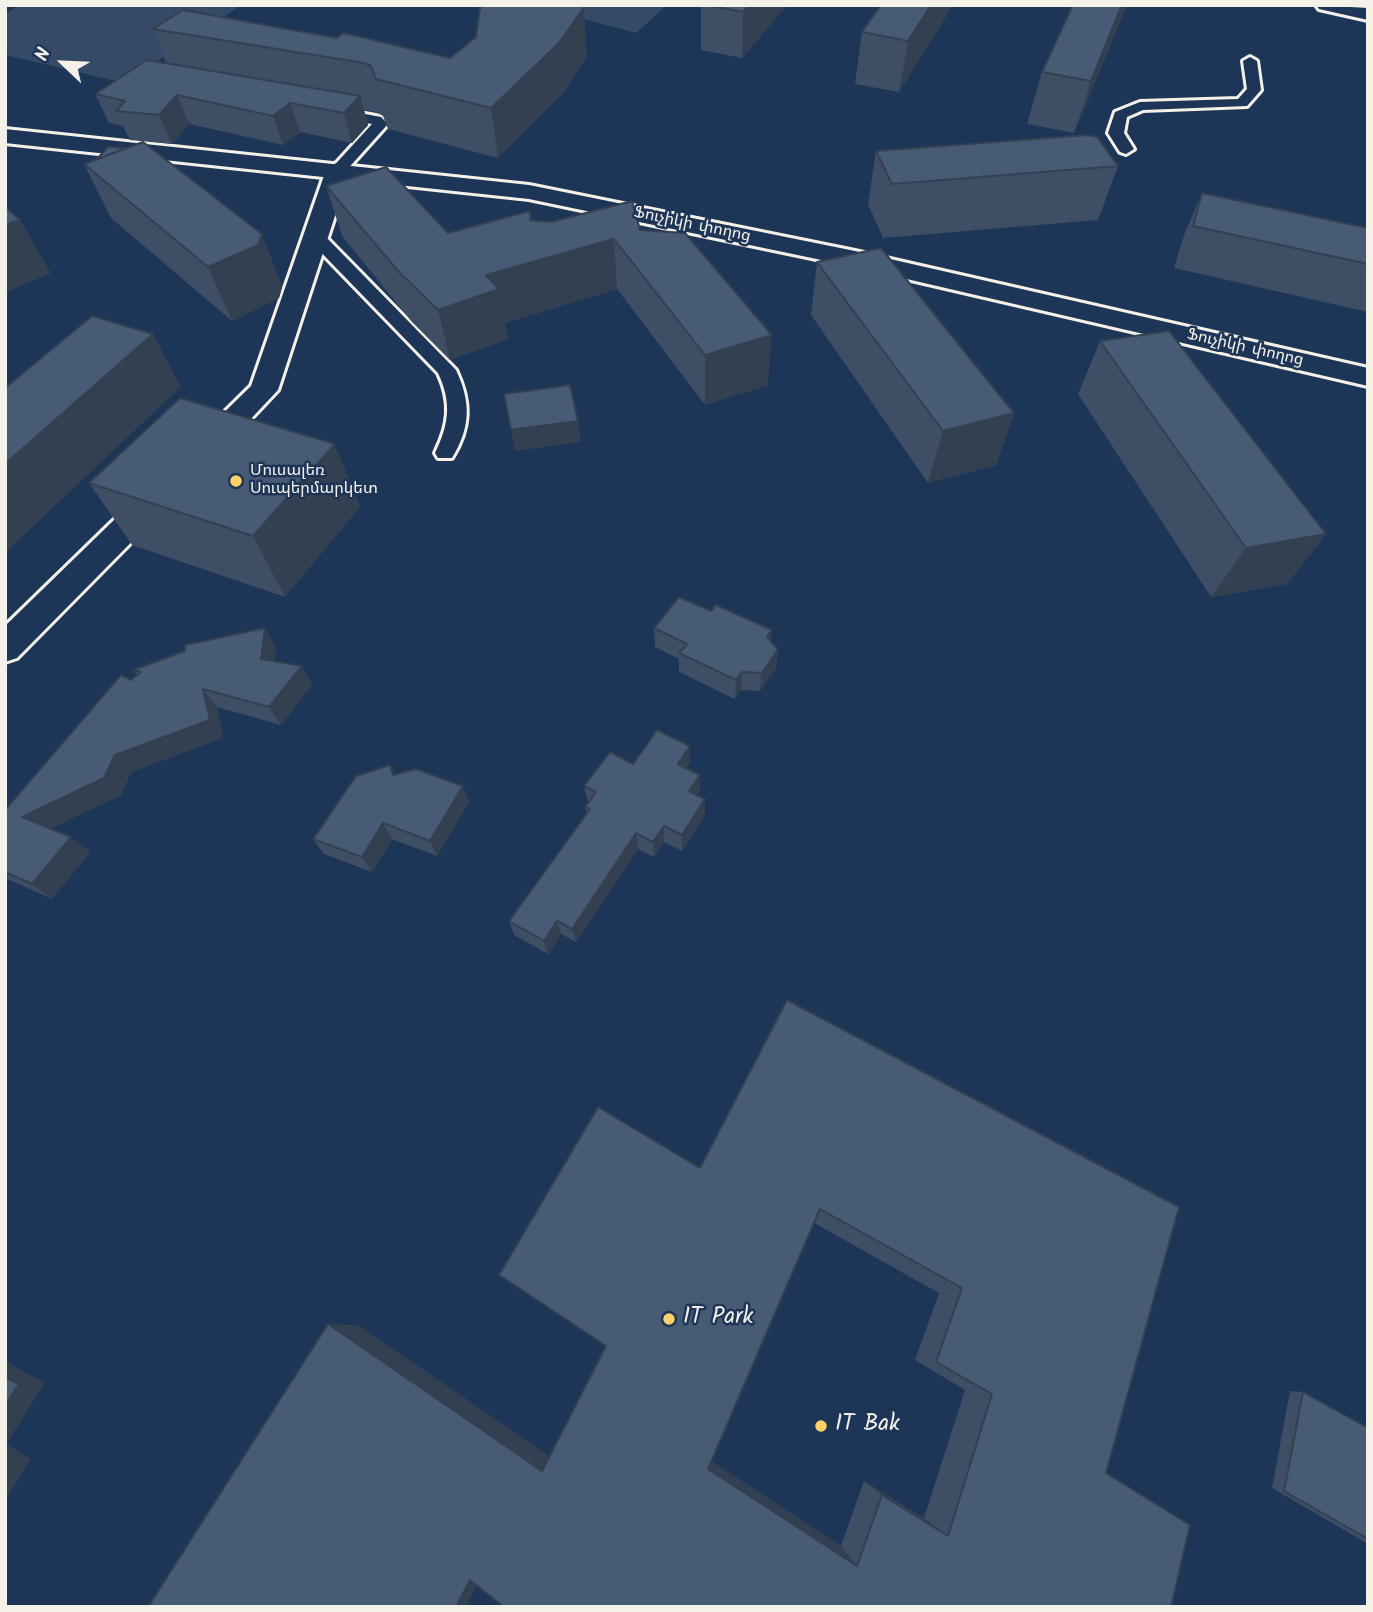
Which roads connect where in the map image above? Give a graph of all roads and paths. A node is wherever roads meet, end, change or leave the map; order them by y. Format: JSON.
{"nodes":[{"id":1,"x":1326,"y":5,"type":"edge"},
{"id":2,"x":1368,"y":14,"type":"edge"},
{"id":3,"x":1250,"y":61,"type":"dead end"},
{"id":4,"x":323,"y":111,"type":"edge"},
{"id":5,"x":5,"y":136,"type":"edge"},
{"id":6,"x":1126,"y":149,"type":"dead end"},
{"id":7,"x":338,"y":170,"type":"junction"},
{"id":8,"x":316,"y":237,"type":"junction"},
{"id":9,"x":1368,"y":377,"type":"edge"},
{"id":10,"x":445,"y":453,"type":"dead end"},
{"id":11,"x":5,"y":648,"type":"edge"}],
"edges":[{"from":1,"to":2,"type":"street"},
{"from":3,"to":6,"type":"lane"},
{"from":4,"to":7,"type":"lane"},
{"from":5,"to":7,"type":"street","name":"Ֆուչիկի փողոց"},
{"from":7,"to":8,"type":"street"},
{"from":7,"to":9,"type":"street","name":"Ֆուչիկի փողոց"},
{"from":8,"to":10,"type":"lane"},
{"from":8,"to":11,"type":"street"}]}
